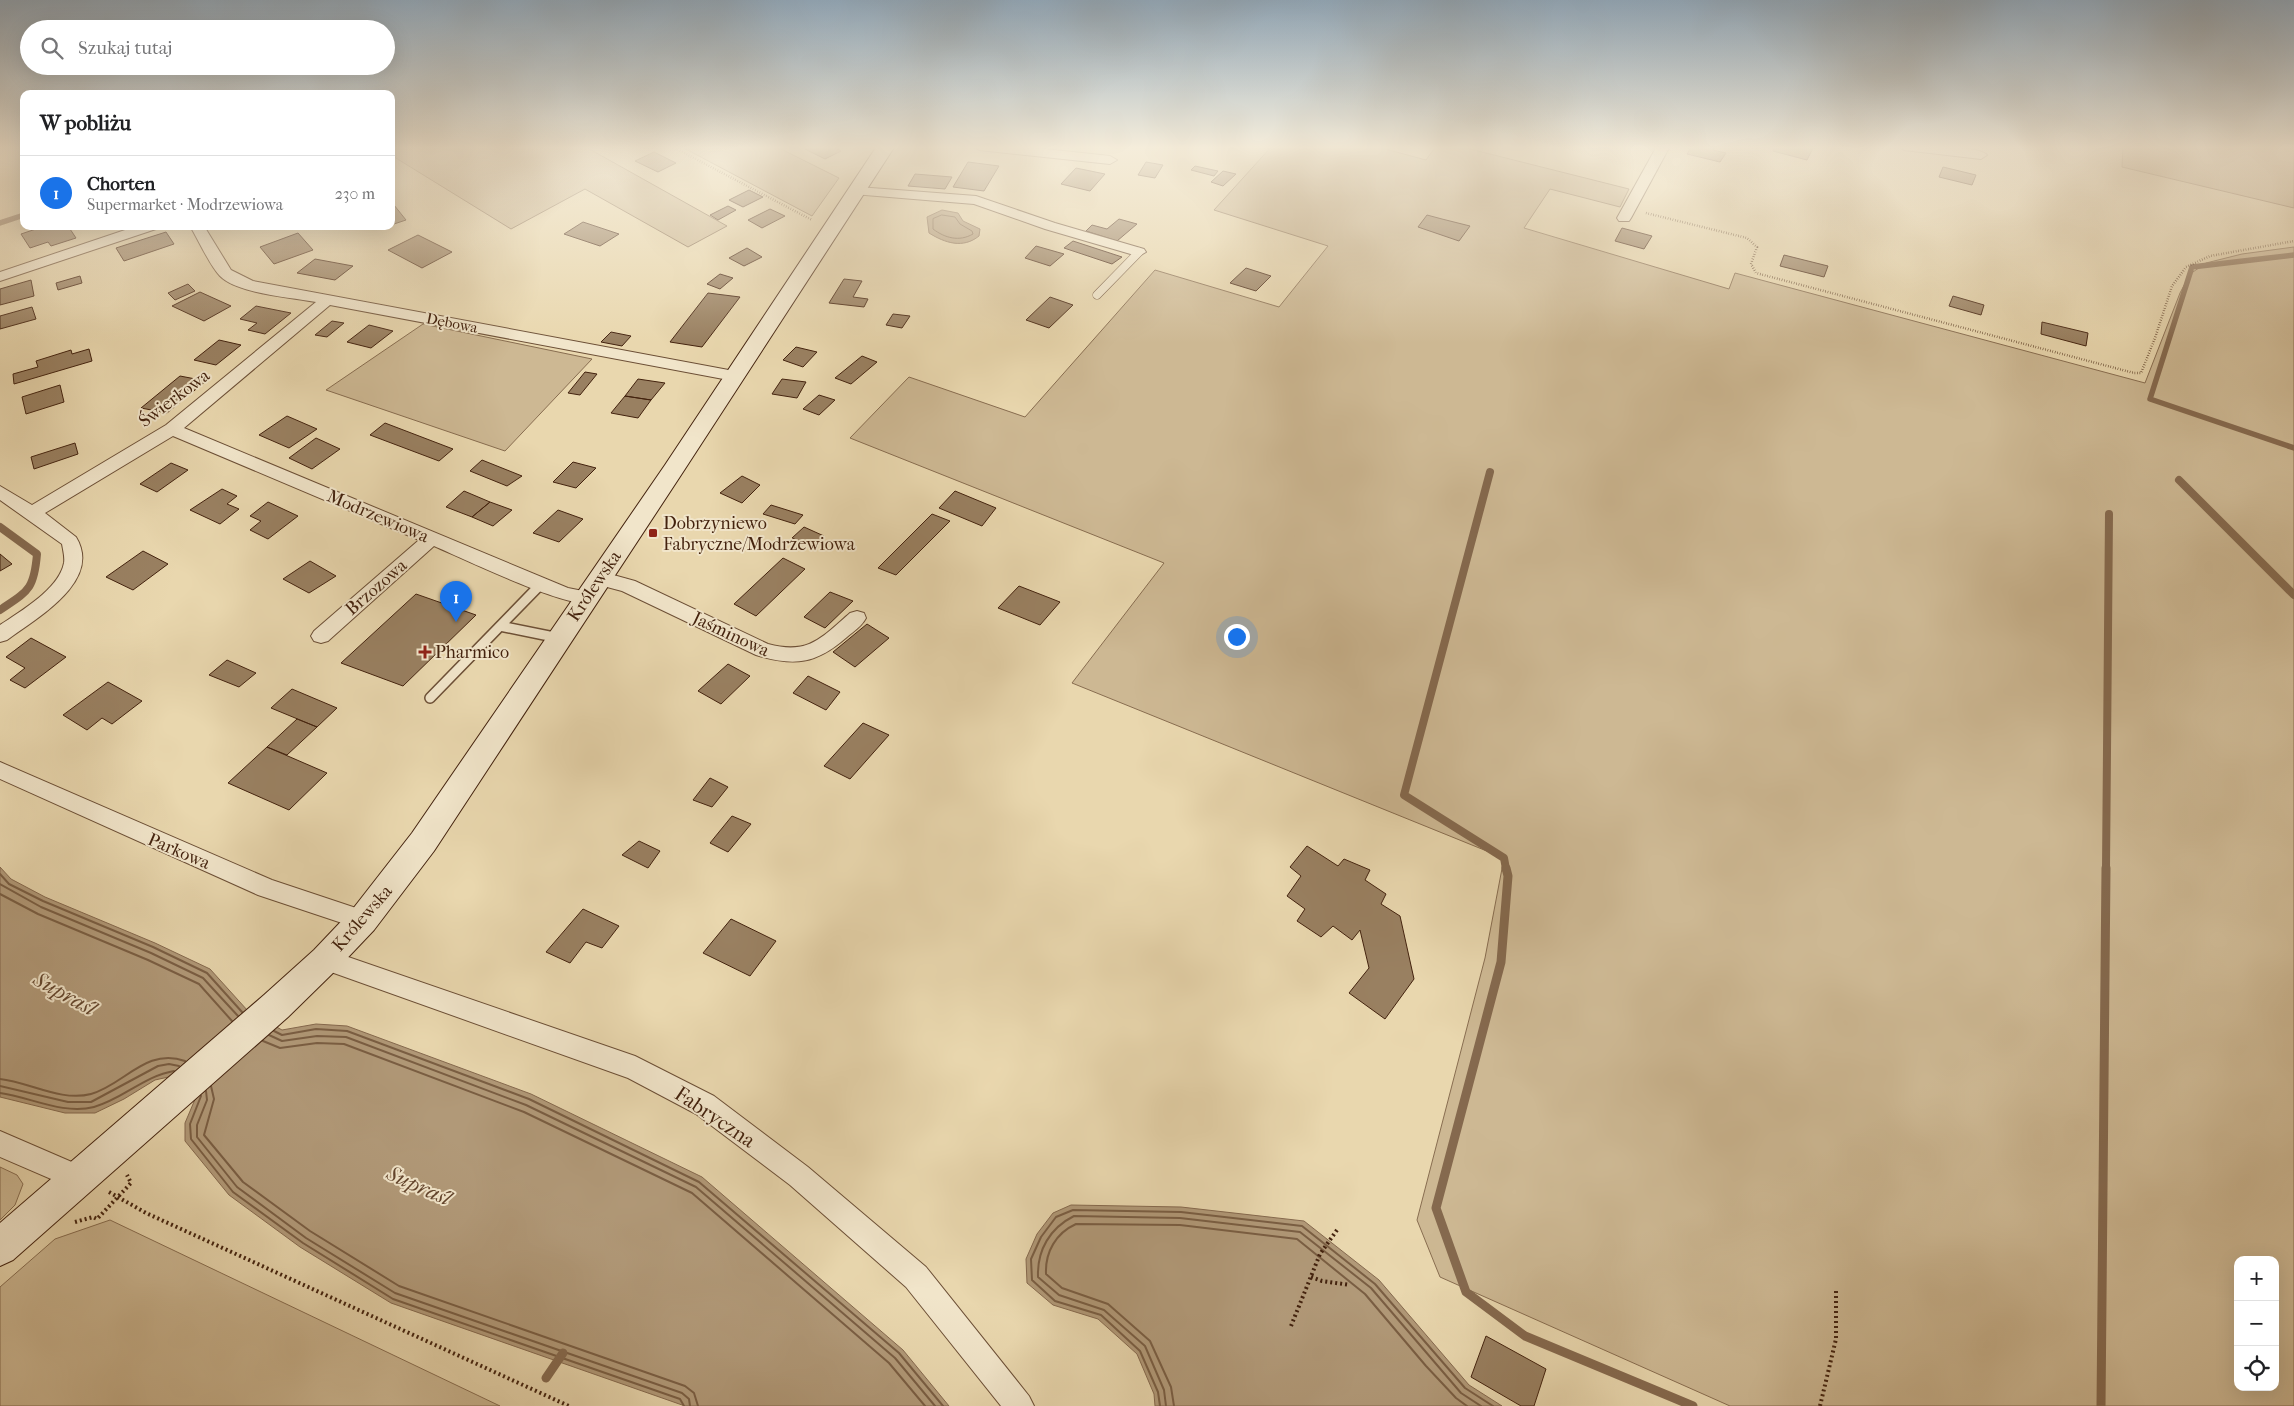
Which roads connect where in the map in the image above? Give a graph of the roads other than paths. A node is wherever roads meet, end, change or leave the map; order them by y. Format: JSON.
{"nodes":[{"id":1,"x":844,"y":212,"type":"edge"},
{"id":2,"x":1009,"y":212,"type":"edge"},
{"id":3,"x":139,"y":230,"type":"edge"},
{"id":4,"x":199,"y":230,"type":"edge"},
{"id":5,"x":1140,"y":252,"type":"joint"},
{"id":6,"x":0,"y":277,"type":"edge"},
{"id":7,"x":1097,"y":295,"type":"dead end"},
{"id":8,"x":328,"y":299,"type":"junction"},
{"id":9,"x":734,"y":376,"type":"junction"},
{"id":10,"x":172,"y":429,"type":"junction"},
{"id":11,"x":0,"y":492,"type":"edge"},
{"id":12,"x":32,"y":512,"type":"junction"},
{"id":13,"x":432,"y":538,"type":"junction"},
{"id":14,"x":541,"y":584,"type":"junction"},
{"id":15,"x":592,"y":588,"type":"junction"},
{"id":16,"x":857,"y":618,"type":"dead end"},
{"id":17,"x":500,"y":626,"type":"junction"},
{"id":18,"x":0,"y":635,"type":"edge"},
{"id":19,"x":321,"y":636,"type":"dead end"},
{"id":20,"x":559,"y":638,"type":"junction"},
{"id":21,"x":430,"y":698,"type":"dead end"},
{"id":22,"x":0,"y":770,"type":"edge"},
{"id":23,"x":363,"y":920,"type":"junction"},
{"id":24,"x":325,"y":960,"type":"junction"},
{"id":25,"x":0,"y":1144,"type":"edge"},
{"id":26,"x":78,"y":1178,"type":"junction"},
{"id":27,"x":0,"y":1247,"type":"edge"},
{"id":28,"x":1019,"y":1406,"type":"edge"}],
"edges":[{"from":1,"to":9,"type":"street","name":"Królewska"},
{"from":2,"to":5,"type":"street"},
{"from":3,"to":6,"type":"street"},
{"from":4,"to":8,"type":"street","name":"Dębowa"},
{"from":5,"to":7,"type":"lane"},
{"from":8,"to":9,"type":"street","name":"Dębowa"},
{"from":8,"to":10,"type":"street","name":"Świerkowa"},
{"from":9,"to":15,"type":"street","name":"Królewska"},
{"from":10,"to":12,"type":"street","name":"Świerkowa"},
{"from":10,"to":13,"type":"street","name":"Modrzewiowa"},
{"from":11,"to":12,"type":"street"},
{"from":12,"to":18,"type":"street"},
{"from":13,"to":14,"type":"street","name":"Modrzewiowa"},
{"from":13,"to":19,"type":"street","name":"Brzozowa"},
{"from":14,"to":15,"type":"street","name":"Modrzewiowa"},
{"from":14,"to":17,"type":"lane"},
{"from":15,"to":16,"type":"street","name":"Jaśminowa"},
{"from":15,"to":20,"type":"street","name":"Królewska"},
{"from":17,"to":20,"type":"lane"},
{"from":17,"to":21,"type":"lane"},
{"from":20,"to":23,"type":"street","name":"Królewska"},
{"from":22,"to":23,"type":"street","name":"Parkowa"},
{"from":23,"to":24,"type":"street","name":"Królewska"},
{"from":24,"to":26,"type":"street","name":"Królewska"},
{"from":24,"to":28,"type":"street","name":"Fabryczna"},
{"from":25,"to":26,"type":"street"},
{"from":26,"to":27,"type":"street","name":"Królewska"}]}
